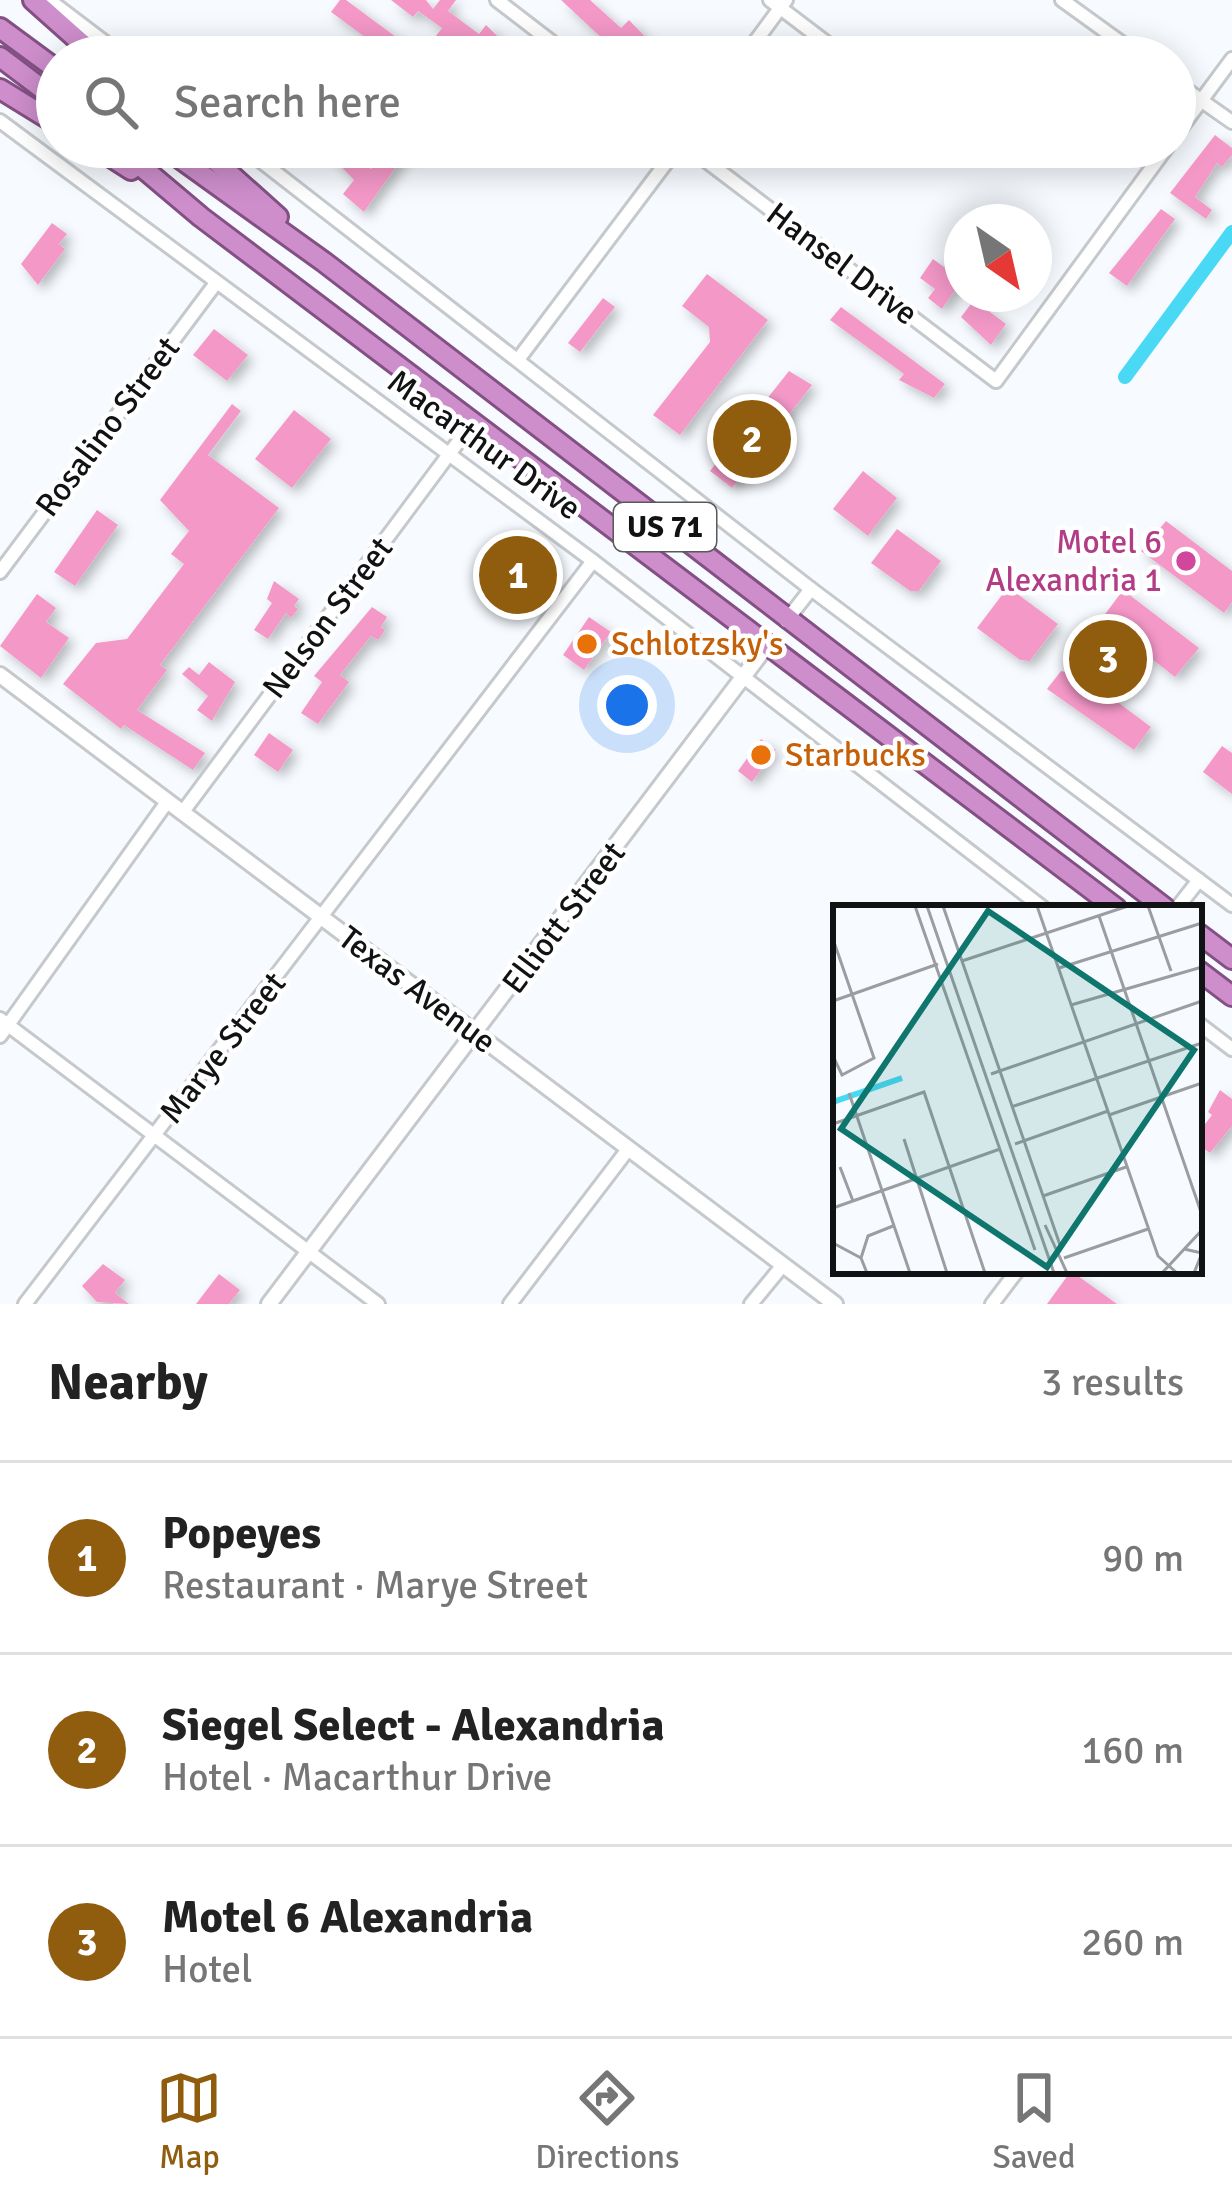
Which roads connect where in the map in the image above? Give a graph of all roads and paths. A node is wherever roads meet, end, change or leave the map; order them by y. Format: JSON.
{"nodes":[{"id":1,"x":33,"y":0,"type":"edge"},
{"id":2,"x":50,"y":0,"type":"edge"},
{"id":3,"x":497,"y":0,"type":"edge"},
{"id":4,"x":1062,"y":0,"type":"edge"},
{"id":5,"x":778,"y":3,"type":"edge"},
{"id":6,"x":0,"y":28,"type":"edge"},
{"id":7,"x":73,"y":36,"type":"edge"},
{"id":8,"x":97,"y":36,"type":"edge"},
{"id":9,"x":544,"y":36,"type":"edge"},
{"id":10,"x":757,"y":36,"type":"edge"},
{"id":11,"x":819,"y":36,"type":"edge"},
{"id":12,"x":1112,"y":36,"type":"edge"},
{"id":13,"x":36,"y":55,"type":"edge"},
{"id":14,"x":0,"y":57,"type":"edge"},
{"id":15,"x":1232,"y":59,"type":"edge"},
{"id":16,"x":36,"y":84,"type":"edge"},
{"id":17,"x":0,"y":89,"type":"edge"},
{"id":18,"x":1196,"y":97,"type":"edge"},
{"id":19,"x":1201,"y":101,"type":"junction"},
{"id":20,"x":1196,"y":108,"type":"edge"},
{"id":21,"x":36,"y":111,"type":"edge"},
{"id":22,"x":0,"y":122,"type":"edge"},
{"id":23,"x":1232,"y":122,"type":"edge"},
{"id":24,"x":36,"y":149,"type":"edge"},
{"id":25,"x":62,"y":168,"type":"edge"},
{"id":26,"x":127,"y":168,"type":"edge"},
{"id":27,"x":143,"y":168,"type":"edge"},
{"id":28,"x":193,"y":168,"type":"edge"},
{"id":29,"x":223,"y":168,"type":"edge"},
{"id":30,"x":270,"y":168,"type":"edge"},
{"id":31,"x":662,"y":168,"type":"edge"},
{"id":32,"x":716,"y":168,"type":"edge"},
{"id":33,"x":1152,"y":168,"type":"edge"},
{"id":34,"x":201,"y":217,"type":"junction"},
{"id":35,"x":324,"y":262,"type":"junction"},
{"id":36,"x":216,"y":283,"type":"junction"},
{"id":37,"x":520,"y":357,"type":"junction"},
{"id":38,"x":473,"y":422,"type":"junction"},
{"id":39,"x":447,"y":458,"type":"junction"},
{"id":40,"x":593,"y":561,"type":"junction"},
{"id":41,"x":0,"y":572,"type":"edge"},
{"id":42,"x":811,"y":589,"type":"junction"},
{"id":43,"x":786,"y":621,"type":"junction"},
{"id":44,"x":768,"y":644,"type":"junction"},
{"id":45,"x":0,"y":675,"type":"edge"},
{"id":46,"x":742,"y":680,"type":"junction"},
{"id":47,"x":167,"y":802,"type":"junction"},
{"id":48,"x":182,"y":813,"type":"junction"},
{"id":49,"x":1198,"y":880,"type":"junction"},
{"id":50,"x":1039,"y":905,"type":"edge"},
{"id":51,"x":1112,"y":905,"type":"edge"},
{"id":52,"x":1161,"y":905,"type":"edge"},
{"id":53,"x":1179,"y":905,"type":"edge"},
{"id":54,"x":1232,"y":905,"type":"edge"},
{"id":55,"x":323,"y":919,"type":"junction"},
{"id":56,"x":1202,"y":936,"type":"edge"},
{"id":57,"x":1232,"y":958,"type":"edge"},
{"id":58,"x":1202,"y":973,"type":"edge"},
{"id":59,"x":1232,"y":996,"type":"edge"},
{"id":60,"x":3,"y":1027,"type":"edge"},
{"id":61,"x":1202,"y":1027,"type":"edge"},
{"id":62,"x":477,"y":1034,"type":"junction"},
{"id":63,"x":1232,"y":1049,"type":"edge"},
{"id":64,"x":155,"y":1136,"type":"junction"},
{"id":65,"x":629,"y":1148,"type":"junction"},
{"id":66,"x":309,"y":1252,"type":"junction"},
{"id":67,"x":783,"y":1265,"type":"junction"},
{"id":68,"x":1015,"y":1274,"type":"edge"},
{"id":69,"x":25,"y":1304,"type":"edge"},
{"id":70,"x":269,"y":1304,"type":"edge"},
{"id":71,"x":378,"y":1304,"type":"edge"},
{"id":72,"x":510,"y":1304,"type":"edge"},
{"id":73,"x":751,"y":1304,"type":"edge"},
{"id":74,"x":835,"y":1304,"type":"edge"},
{"id":75,"x":992,"y":1304,"type":"edge"}],
"edges":[{"from":1,"to":7,"type":"highway"},
{"from":2,"to":8,"type":"street"},
{"from":3,"to":9,"type":"street"},
{"from":4,"to":12,"type":"street"},
{"from":5,"to":10,"type":"street"},
{"from":5,"to":11,"type":"street"},
{"from":6,"to":13,"type":"highway"},
{"from":14,"to":16,"type":"highway"},
{"from":15,"to":19,"type":"street"},
{"from":17,"to":21,"type":"highway"},
{"from":18,"to":19,"type":"street"},
{"from":19,"to":20,"type":"street"},
{"from":19,"to":23,"type":"street"},
{"from":22,"to":24,"type":"street","name":"Macarthur Drive"},
{"from":25,"to":36,"type":"street","name":"Macarthur Drive"},
{"from":26,"to":34,"type":"highway"},
{"from":27,"to":34,"type":"highway","name":"Macarthur Drive","number":"US 71"},
{"from":28,"to":35,"type":"highway","name":"Macarthur Drive","number":"US 71"},
{"from":29,"to":35,"type":"highway"},
{"from":30,"to":37,"type":"street"},
{"from":31,"to":37,"type":"street"},
{"from":32,"to":33,"type":"street","name":"Hansel Drive"},
{"from":34,"to":38,"type":"highway","name":"Macarthur Drive","number":"US 71"},
{"from":35,"to":43,"type":"highway","name":"Macarthur Drive","number":"US 71"},
{"from":36,"to":39,"type":"street","name":"Macarthur Drive"},
{"from":36,"to":41,"type":"street","name":"Rosalino Street"},
{"from":37,"to":42,"type":"street"},
{"from":38,"to":39,"type":"street","name":"Nelson Street"},
{"from":38,"to":44,"type":"highway","name":"Macarthur Drive","number":"US 71"},
{"from":39,"to":40,"type":"street","name":"Macarthur Drive"},
{"from":39,"to":48,"type":"street","name":"Nelson Street"},
{"from":40,"to":46,"type":"street","name":"Macarthur Drive"},
{"from":40,"to":55,"type":"street","name":"Marye Street"},
{"from":42,"to":43,"type":"street"},
{"from":42,"to":49,"type":"street"},
{"from":43,"to":44,"type":"highway"},
{"from":43,"to":52,"type":"highway","name":"Macarthur Drive","number":"US 71"},
{"from":44,"to":46,"type":"street","name":"Elliott Street"},
{"from":44,"to":51,"type":"highway","name":"Macarthur Drive","number":"US 71"},
{"from":45,"to":47,"type":"street","name":"Texas Avenue"},
{"from":46,"to":50,"type":"street","name":"Macarthur Drive"},
{"from":46,"to":62,"type":"street","name":"Elliott Street"},
{"from":47,"to":48,"type":"street","name":"Texas Avenue"},
{"from":47,"to":60,"type":"street"},
{"from":48,"to":55,"type":"street","name":"Texas Avenue"},
{"from":49,"to":53,"type":"street"},
{"from":49,"to":54,"type":"street"},
{"from":55,"to":62,"type":"street","name":"Texas Avenue"},
{"from":55,"to":64,"type":"street","name":"Marye Street"},
{"from":56,"to":57,"type":"highway"},
{"from":58,"to":59,"type":"highway"},
{"from":60,"to":64,"type":"street"},
{"from":61,"to":63,"type":"street"},
{"from":62,"to":65,"type":"street","name":"Texas Avenue"},
{"from":62,"to":66,"type":"street","name":"Elliott Street"},
{"from":64,"to":66,"type":"street"},
{"from":64,"to":69,"type":"street","name":"Marye Street"},
{"from":65,"to":67,"type":"street","name":"Texas Avenue"},
{"from":65,"to":72,"type":"street"},
{"from":66,"to":70,"type":"street","name":"Elliott Street"},
{"from":66,"to":71,"type":"street"},
{"from":67,"to":73,"type":"street"},
{"from":67,"to":74,"type":"street","name":"Texas Avenue"},
{"from":68,"to":75,"type":"street"}]}
